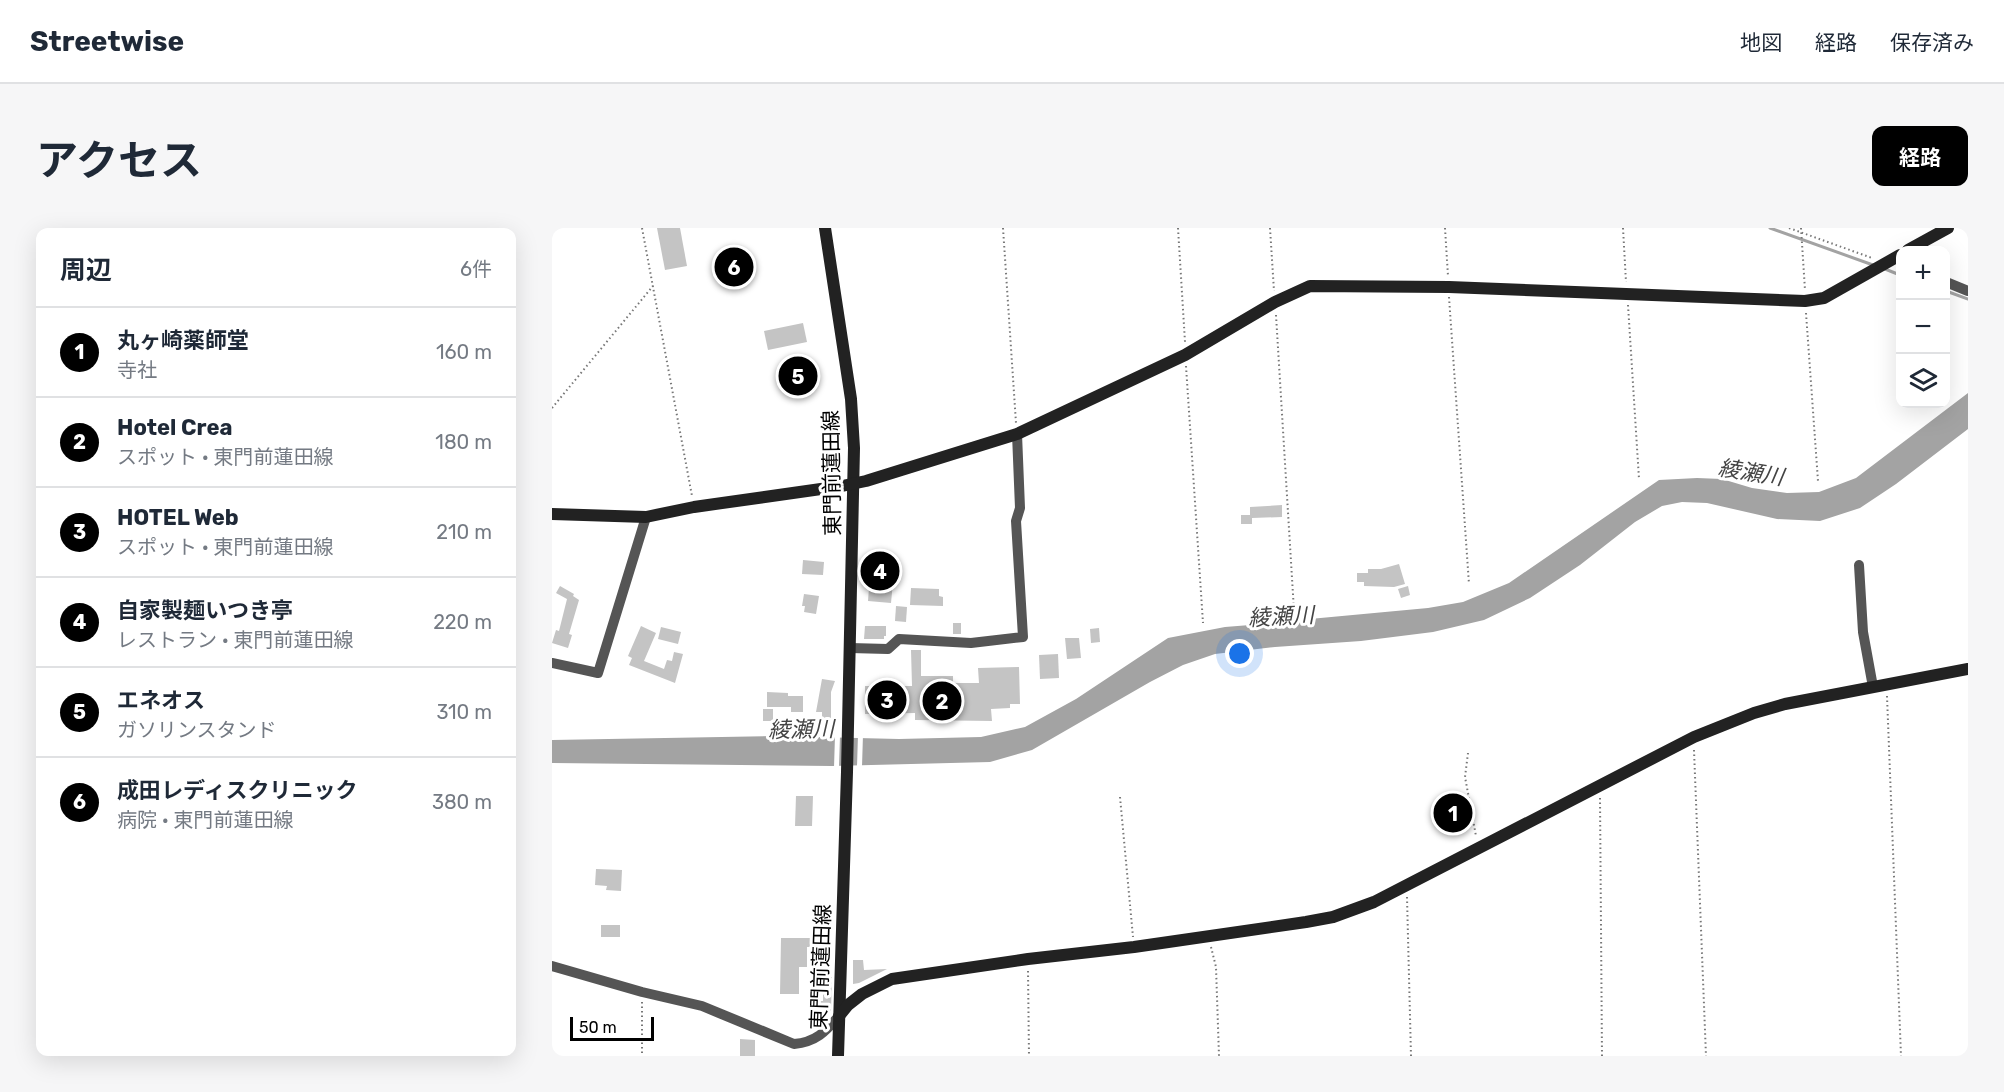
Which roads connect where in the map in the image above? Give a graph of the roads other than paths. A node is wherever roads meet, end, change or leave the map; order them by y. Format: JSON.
{"nodes":[{"id":1,"x":825,"y":228,"type":"edge"},
{"id":2,"x":1948,"y":228,"type":"edge"},
{"id":3,"x":1915,"y":246,"type":"edge"},
{"id":4,"x":1892,"y":261,"type":"edge"},
{"id":5,"x":1950,"y":284,"type":"edge"},
{"id":6,"x":1968,"y":291,"type":"edge"},
{"id":7,"x":1017,"y":434,"type":"junction"},
{"id":8,"x":854,"y":484,"type":"junction"},
{"id":9,"x":552,"y":514,"type":"edge"},
{"id":10,"x":646,"y":517,"type":"junction"},
{"id":11,"x":1859,"y":565,"type":"dead end"},
{"id":12,"x":850,"y":648,"type":"junction"},
{"id":13,"x":552,"y":663,"type":"edge"},
{"id":14,"x":1968,"y":669,"type":"edge"},
{"id":15,"x":1873,"y":687,"type":"junction"},
{"id":16,"x":552,"y":966,"type":"edge"},
{"id":17,"x":839,"y":1016,"type":"junction"},
{"id":18,"x":838,"y":1056,"type":"edge"}],
"edges":[{"from":1,"to":8,"type":"street","name":"東門前蓮田線"},
{"from":2,"to":3,"type":"street"},
{"from":4,"to":7,"type":"street"},
{"from":5,"to":6,"type":"street"},
{"from":7,"to":8,"type":"street"},
{"from":7,"to":12,"type":"street"},
{"from":8,"to":10,"type":"street"},
{"from":8,"to":12,"type":"street","name":"東門前蓮田線"},
{"from":9,"to":10,"type":"street"},
{"from":10,"to":13,"type":"street"},
{"from":11,"to":15,"type":"street"},
{"from":12,"to":17,"type":"street","name":"東門前蓮田線"},
{"from":14,"to":15,"type":"street"},
{"from":15,"to":17,"type":"street"},
{"from":16,"to":17,"type":"street"},
{"from":17,"to":18,"type":"street","name":"東門前蓮田線"}]}
